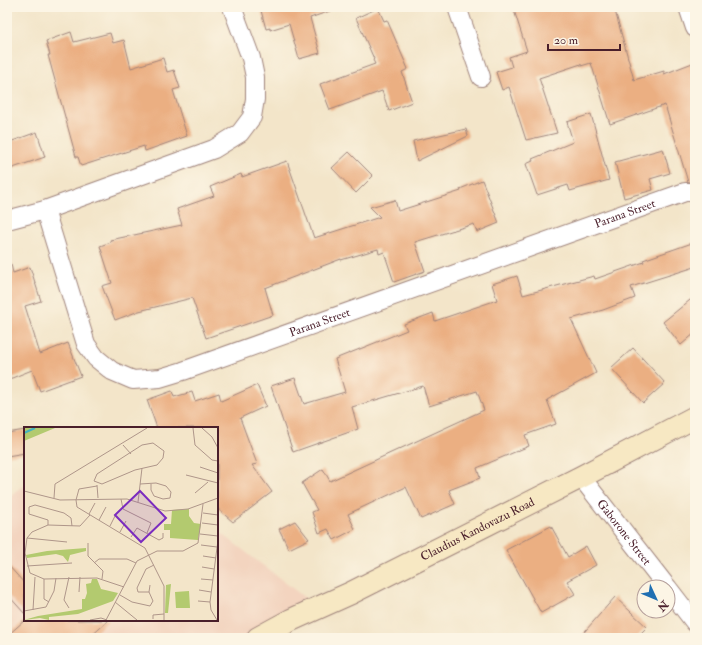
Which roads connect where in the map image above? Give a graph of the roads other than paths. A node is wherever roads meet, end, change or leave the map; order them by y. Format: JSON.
{"nodes":[{"id":1,"x":232,"y":7,"type":"edge"},
{"id":2,"x":457,"y":7,"type":"edge"},
{"id":3,"x":688,"y":7,"type":"edge"},
{"id":4,"x":695,"y":28,"type":"edge"},
{"id":5,"x":481,"y":77,"type":"dead end"},
{"id":6,"x":695,"y":192,"type":"edge"},
{"id":7,"x":44,"y":210,"type":"junction"},
{"id":8,"x":7,"y":220,"type":"edge"},
{"id":9,"x":695,"y":417,"type":"edge"},
{"id":10,"x":581,"y":477,"type":"junction"},
{"id":11,"x":660,"y":579,"type":"edge"},
{"id":12,"x":676,"y":599,"type":"edge"},
{"id":13,"x":695,"y":623,"type":"edge"},
{"id":14,"x":258,"y":638,"type":"edge"}],
"edges":[{"from":1,"to":7,"type":"street"},
{"from":2,"to":5,"type":"street"},
{"from":3,"to":4,"type":"street"},
{"from":6,"to":7,"type":"street","name":"Parana Street"},
{"from":7,"to":8,"type":"street"},
{"from":9,"to":10,"type":"street","name":"Claudius Kandovazu Road"},
{"from":10,"to":11,"type":"street","name":"Gaborone Street"},
{"from":10,"to":14,"type":"street","name":"Claudius Kandovazu Road"},
{"from":12,"to":13,"type":"street","name":"Gaborone Street"}]}
